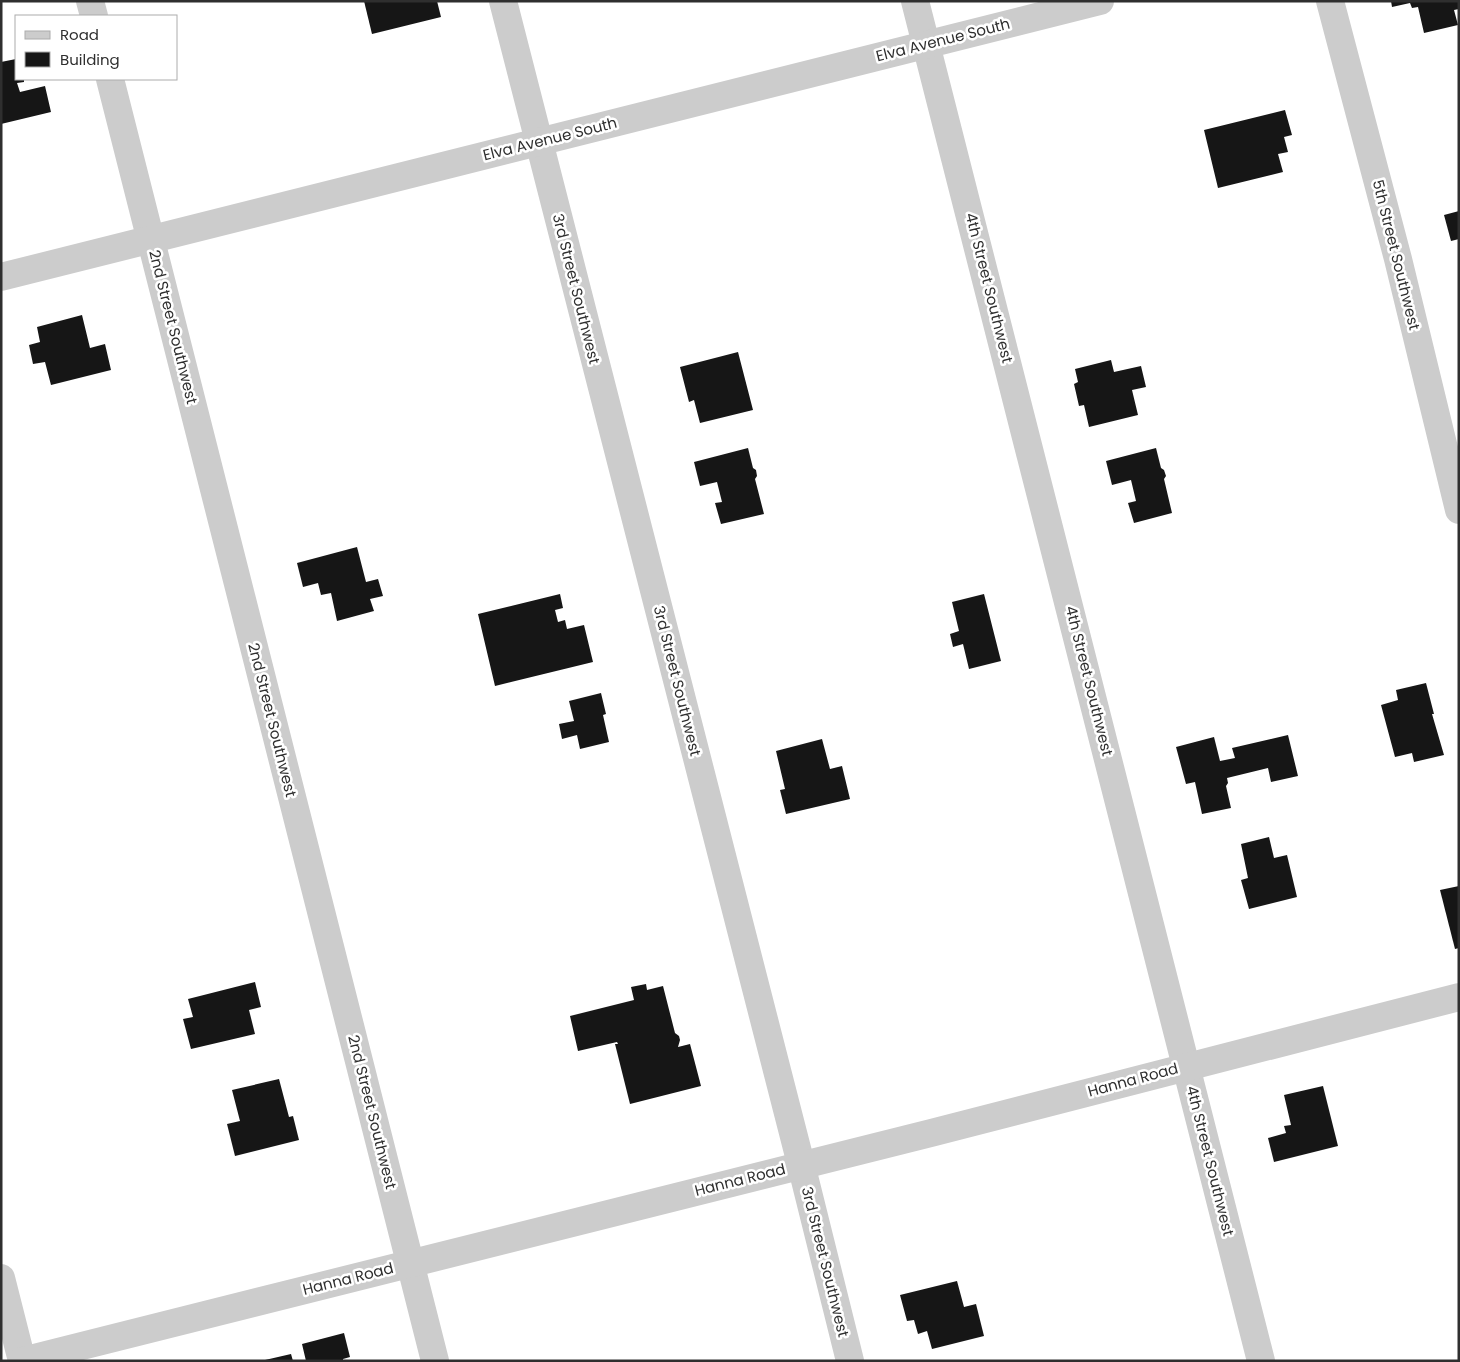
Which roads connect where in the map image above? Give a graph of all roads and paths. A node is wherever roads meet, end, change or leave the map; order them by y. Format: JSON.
{"nodes":[{"id":1,"x":90,"y":1,"type":"edge"},
{"id":2,"x":503,"y":1,"type":"edge"},
{"id":3,"x":916,"y":1,"type":"edge"},
{"id":4,"x":1100,"y":1,"type":"edge"},
{"id":5,"x":1330,"y":1,"type":"edge"},
{"id":6,"x":94,"y":15,"type":"edge"},
{"id":7,"x":926,"y":45,"type":"junction"},
{"id":8,"x":110,"y":80,"type":"edge"},
{"id":9,"x":538,"y":142,"type":"junction"},
{"id":10,"x":151,"y":240,"type":"junction"},
{"id":11,"x":1,"y":277,"type":"edge"},
{"id":12,"x":1459,"y":510,"type":"edge"},
{"id":13,"x":1459,"y":997,"type":"edge"},
{"id":14,"x":1187,"y":1066,"type":"junction"},
{"id":15,"x":801,"y":1164,"type":"junction"},
{"id":16,"x":410,"y":1264,"type":"junction"},
{"id":17,"x":1,"y":1278,"type":"edge"},
{"id":18,"x":22,"y":1361,"type":"edge"},
{"id":19,"x":435,"y":1361,"type":"edge"},
{"id":20,"x":850,"y":1361,"type":"edge"},
{"id":21,"x":1260,"y":1361,"type":"edge"}],
"edges":[{"from":1,"to":6,"type":"street"},
{"from":2,"to":9,"type":"street","name":"3rd Street Southwest"},
{"from":3,"to":7,"type":"street","name":"4th Street Southwest"},
{"from":4,"to":7,"type":"street","name":"Elva Avenue South"},
{"from":5,"to":12,"type":"street","name":"5th Street Southwest"},
{"from":7,"to":9,"type":"street","name":"Elva Avenue South"},
{"from":7,"to":14,"type":"street","name":"4th Street Southwest"},
{"from":8,"to":10,"type":"street","name":"2nd Street Southwest"},
{"from":9,"to":10,"type":"street","name":"Elva Avenue South"},
{"from":9,"to":15,"type":"street","name":"3rd Street Southwest"},
{"from":10,"to":11,"type":"street","name":"Elva Avenue South"},
{"from":10,"to":16,"type":"street","name":"2nd Street Southwest"},
{"from":13,"to":14,"type":"street","name":"Hanna Road"},
{"from":14,"to":15,"type":"street","name":"Hanna Road"},
{"from":14,"to":21,"type":"street","name":"4th Street Southwest"},
{"from":15,"to":16,"type":"street","name":"Hanna Road"},
{"from":15,"to":20,"type":"street","name":"3rd Street Southwest"},
{"from":16,"to":18,"type":"street","name":"Hanna Road"},
{"from":16,"to":19,"type":"street","name":"2nd Street Southwest"},
{"from":17,"to":18,"type":"street"}]}
